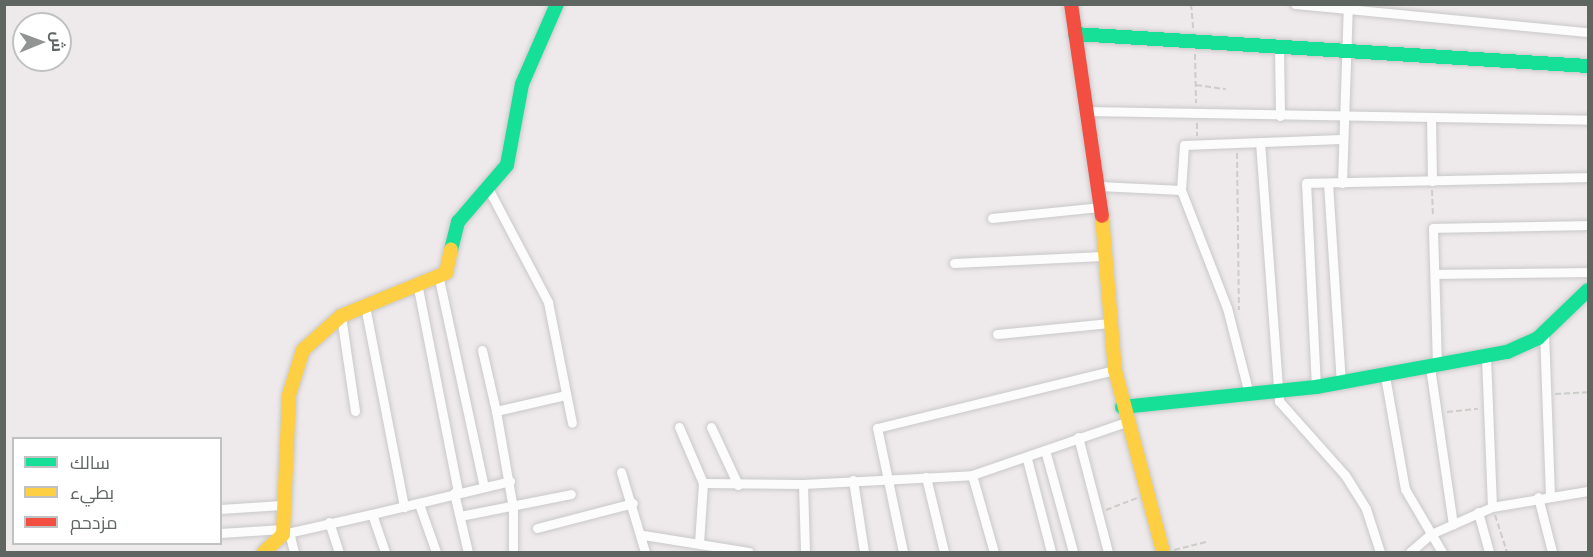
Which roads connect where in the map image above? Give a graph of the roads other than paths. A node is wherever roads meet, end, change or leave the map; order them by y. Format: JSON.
{"nodes":[{"id":1,"x":557,"y":4,"type":"edge"},
{"id":2,"x":1071,"y":4,"type":"edge"},
{"id":3,"x":1295,"y":4,"type":"edge"},
{"id":4,"x":1348,"y":8,"type":"edge"},
{"id":5,"x":1588,"y":32,"type":"edge"},
{"id":6,"x":1075,"y":34,"type":"junction"},
{"id":7,"x":1279,"y":49,"type":"junction"},
{"id":8,"x":1344,"y":54,"type":"junction"},
{"id":9,"x":1588,"y":66,"type":"edge"},
{"id":10,"x":1091,"y":111,"type":"junction"},
{"id":11,"x":1280,"y":116,"type":"junction"},
{"id":12,"x":1342,"y":117,"type":"junction"},
{"id":13,"x":1431,"y":117,"type":"junction"},
{"id":14,"x":1588,"y":120,"type":"edge"},
{"id":15,"x":1341,"y":140,"type":"junction"},
{"id":16,"x":1260,"y":142,"type":"junction"},
{"id":17,"x":1588,"y":177,"type":"edge"},
{"id":18,"x":1432,"y":181,"type":"junction"},
{"id":19,"x":1328,"y":183,"type":"junction"},
{"id":20,"x":1341,"y":183,"type":"junction"},
{"id":21,"x":1099,"y":186,"type":"junction"},
{"id":22,"x":489,"y":190,"type":"junction"},
{"id":23,"x":1181,"y":190,"type":"junction"},
{"id":24,"x":1101,"y":207,"type":"junction"},
{"id":25,"x":992,"y":218,"type":"dead end"},
{"id":26,"x":1588,"y":225,"type":"edge"},
{"id":27,"x":1103,"y":256,"type":"junction"},
{"id":28,"x":954,"y":263,"type":"dead end"},
{"id":29,"x":1588,"y":272,"type":"edge"},
{"id":30,"x":1435,"y":274,"type":"junction"},
{"id":31,"x":439,"y":279,"type":"junction"},
{"id":32,"x":418,"y":288,"type":"junction"},
{"id":33,"x":1588,"y":290,"type":"edge"},
{"id":34,"x":365,"y":306,"type":"junction"},
{"id":35,"x":341,"y":316,"type":"junction"},
{"id":36,"x":1110,"y":323,"type":"junction"},
{"id":37,"x":1544,"y":332,"type":"junction"},
{"id":38,"x":997,"y":334,"type":"dead end"},
{"id":39,"x":482,"y":350,"type":"dead end"},
{"id":40,"x":1486,"y":357,"type":"junction"},
{"id":41,"x":1433,"y":366,"type":"junction"},
{"id":42,"x":1115,"y":370,"type":"junction"},
{"id":43,"x":1385,"y":376,"type":"junction"},
{"id":44,"x":1341,"y":383,"type":"junction"},
{"id":45,"x":1316,"y":387,"type":"junction"},
{"id":46,"x":1278,"y":391,"type":"junction"},
{"id":47,"x":1249,"y":394,"type":"junction"},
{"id":48,"x":566,"y":395,"type":"junction"},
{"id":49,"x":1122,"y":407,"type":"junction"},
{"id":50,"x":355,"y":411,"type":"dead end"},
{"id":51,"x":496,"y":411,"type":"junction"},
{"id":52,"x":1126,"y":422,"type":"junction"},
{"id":53,"x":572,"y":423,"type":"dead end"},
{"id":54,"x":711,"y":427,"type":"dead end"},
{"id":55,"x":679,"y":428,"type":"dead end"},
{"id":56,"x":1078,"y":437,"type":"junction"},
{"id":57,"x":1046,"y":450,"type":"junction"},
{"id":58,"x":1027,"y":459,"type":"junction"},
{"id":59,"x":621,"y":472,"type":"dead end"},
{"id":60,"x":972,"y":475,"type":"junction"},
{"id":61,"x":926,"y":477,"type":"junction"},
{"id":62,"x":885,"y":479,"type":"junction"},
{"id":63,"x":853,"y":480,"type":"junction"},
{"id":64,"x":510,"y":481,"type":"junction"},
{"id":65,"x":703,"y":483,"type":"junction"},
{"id":66,"x":738,"y":484,"type":"junction"},
{"id":67,"x":803,"y":484,"type":"junction"},
{"id":68,"x":484,"y":487,"type":"junction"},
{"id":69,"x":1588,"y":491,"type":"edge"},
{"id":70,"x":456,"y":493,"type":"junction"},
{"id":71,"x":571,"y":494,"type":"dead end"},
{"id":72,"x":1550,"y":496,"type":"junction"},
{"id":73,"x":1538,"y":497,"type":"junction"},
{"id":74,"x":633,"y":503,"type":"junction"},
{"id":75,"x":419,"y":504,"type":"junction"},
{"id":76,"x":282,"y":505,"type":"junction"},
{"id":77,"x":404,"y":507,"type":"junction"},
{"id":78,"x":1492,"y":507,"type":"junction"},
{"id":79,"x":513,"y":508,"type":"junction"},
{"id":80,"x":222,"y":509,"type":"edge"},
{"id":81,"x":1478,"y":512,"type":"junction"},
{"id":82,"x":372,"y":514,"type":"junction"},
{"id":83,"x":460,"y":516,"type":"junction"},
{"id":84,"x":329,"y":522,"type":"junction"},
{"id":85,"x":1453,"y":524,"type":"junction"},
{"id":86,"x":537,"y":528,"type":"dead end"},
{"id":87,"x":285,"y":532,"type":"junction"},
{"id":88,"x":222,"y":533,"type":"edge"},
{"id":89,"x":1431,"y":534,"type":"junction"},
{"id":90,"x":643,"y":535,"type":"junction"},
{"id":91,"x":699,"y":543,"type":"junction"},
{"id":92,"x":1414,"y":550,"type":"edge"},
{"id":93,"x":264,"y":552,"type":"edge"},
{"id":94,"x":294,"y":552,"type":"edge"},
{"id":95,"x":339,"y":552,"type":"edge"},
{"id":96,"x":385,"y":552,"type":"edge"},
{"id":97,"x":436,"y":552,"type":"edge"},
{"id":98,"x":468,"y":552,"type":"edge"},
{"id":99,"x":513,"y":552,"type":"edge"},
{"id":100,"x":645,"y":552,"type":"edge"},
{"id":101,"x":749,"y":552,"type":"edge"},
{"id":102,"x":805,"y":552,"type":"edge"},
{"id":103,"x":864,"y":552,"type":"edge"},
{"id":104,"x":903,"y":552,"type":"edge"},
{"id":105,"x":944,"y":552,"type":"edge"},
{"id":106,"x":994,"y":552,"type":"edge"},
{"id":107,"x":1051,"y":552,"type":"edge"},
{"id":108,"x":1073,"y":552,"type":"edge"},
{"id":109,"x":1108,"y":552,"type":"edge"},
{"id":110,"x":1164,"y":552,"type":"edge"},
{"id":111,"x":1380,"y":552,"type":"edge"},
{"id":112,"x":1442,"y":552,"type":"edge"},
{"id":113,"x":1489,"y":552,"type":"edge"},
{"id":114,"x":1552,"y":552,"type":"edge"}],
"edges":[{"from":1,"to":22,"type":"street"},
{"from":2,"to":6,"type":"street"},
{"from":3,"to":4,"type":"street"},
{"from":4,"to":5,"type":"street"},
{"from":4,"to":8,"type":"street"},
{"from":6,"to":7,"type":"street"},
{"from":6,"to":10,"type":"street"},
{"from":7,"to":8,"type":"street"},
{"from":7,"to":11,"type":"street"},
{"from":8,"to":9,"type":"street"},
{"from":8,"to":12,"type":"street"},
{"from":10,"to":11,"type":"street"},
{"from":10,"to":21,"type":"street"},
{"from":11,"to":12,"type":"street"},
{"from":12,"to":13,"type":"street"},
{"from":12,"to":15,"type":"street"},
{"from":13,"to":14,"type":"street"},
{"from":13,"to":18,"type":"street"},
{"from":15,"to":16,"type":"street"},
{"from":15,"to":20,"type":"street"},
{"from":16,"to":23,"type":"street"},
{"from":16,"to":46,"type":"street"},
{"from":17,"to":18,"type":"street"},
{"from":18,"to":20,"type":"street"},
{"from":19,"to":20,"type":"street"},
{"from":19,"to":44,"type":"street"},
{"from":19,"to":45,"type":"street"},
{"from":21,"to":23,"type":"street"},
{"from":21,"to":24,"type":"street"},
{"from":22,"to":31,"type":"street"},
{"from":22,"to":48,"type":"street"},
{"from":23,"to":47,"type":"street"},
{"from":24,"to":25,"type":"street"},
{"from":24,"to":27,"type":"street"},
{"from":26,"to":30,"type":"street"},
{"from":27,"to":28,"type":"street"},
{"from":27,"to":36,"type":"street"},
{"from":29,"to":30,"type":"street"},
{"from":30,"to":41,"type":"street"},
{"from":31,"to":32,"type":"street"},
{"from":31,"to":68,"type":"street"},
{"from":32,"to":34,"type":"street"},
{"from":32,"to":70,"type":"street"},
{"from":33,"to":37,"type":"street"},
{"from":34,"to":35,"type":"street"},
{"from":34,"to":77,"type":"street"},
{"from":35,"to":50,"type":"street"},
{"from":35,"to":76,"type":"street"},
{"from":36,"to":38,"type":"street"},
{"from":36,"to":42,"type":"street"},
{"from":37,"to":40,"type":"street"},
{"from":37,"to":72,"type":"street"},
{"from":39,"to":51,"type":"street"},
{"from":40,"to":41,"type":"street"},
{"from":40,"to":78,"type":"street"},
{"from":41,"to":43,"type":"street"},
{"from":41,"to":85,"type":"street"},
{"from":42,"to":49,"type":"street"},
{"from":42,"to":62,"type":"street"},
{"from":43,"to":44,"type":"street"},
{"from":43,"to":89,"type":"street"},
{"from":44,"to":45,"type":"street"},
{"from":45,"to":46,"type":"street"},
{"from":46,"to":47,"type":"street"},
{"from":46,"to":111,"type":"street"},
{"from":47,"to":49,"type":"street"},
{"from":48,"to":51,"type":"street"},
{"from":48,"to":53,"type":"street"},
{"from":49,"to":52,"type":"street"},
{"from":51,"to":64,"type":"street"},
{"from":52,"to":56,"type":"street"},
{"from":52,"to":110,"type":"street"},
{"from":54,"to":66,"type":"street"},
{"from":55,"to":65,"type":"street"},
{"from":56,"to":57,"type":"street"},
{"from":56,"to":109,"type":"street"},
{"from":57,"to":58,"type":"street"},
{"from":57,"to":108,"type":"street"},
{"from":58,"to":60,"type":"street"},
{"from":58,"to":107,"type":"street"},
{"from":59,"to":74,"type":"street"},
{"from":60,"to":61,"type":"street"},
{"from":60,"to":106,"type":"street"},
{"from":61,"to":62,"type":"street"},
{"from":61,"to":105,"type":"street"},
{"from":62,"to":63,"type":"street"},
{"from":62,"to":104,"type":"street"},
{"from":63,"to":67,"type":"street"},
{"from":63,"to":103,"type":"street"},
{"from":64,"to":68,"type":"street"},
{"from":64,"to":79,"type":"street"},
{"from":65,"to":66,"type":"street"},
{"from":65,"to":91,"type":"street"},
{"from":66,"to":67,"type":"street"},
{"from":67,"to":102,"type":"street"},
{"from":68,"to":70,"type":"street"},
{"from":69,"to":72,"type":"street"},
{"from":70,"to":75,"type":"street"},
{"from":70,"to":83,"type":"street"},
{"from":71,"to":79,"type":"street"},
{"from":72,"to":73,"type":"street"},
{"from":73,"to":78,"type":"street"},
{"from":73,"to":114,"type":"street"},
{"from":74,"to":86,"type":"street"},
{"from":74,"to":90,"type":"street"},
{"from":75,"to":77,"type":"street"},
{"from":75,"to":97,"type":"street"},
{"from":76,"to":80,"type":"street"},
{"from":76,"to":87,"type":"street"},
{"from":77,"to":82,"type":"street"},
{"from":78,"to":81,"type":"street"},
{"from":79,"to":83,"type":"street"},
{"from":79,"to":99,"type":"street"},
{"from":81,"to":85,"type":"street"},
{"from":81,"to":113,"type":"street"},
{"from":82,"to":84,"type":"street"},
{"from":82,"to":96,"type":"street"},
{"from":83,"to":98,"type":"street"},
{"from":84,"to":87,"type":"street"},
{"from":84,"to":95,"type":"street"},
{"from":85,"to":89,"type":"street"},
{"from":87,"to":88,"type":"street"},
{"from":87,"to":93,"type":"street"},
{"from":87,"to":94,"type":"street"},
{"from":89,"to":92,"type":"street"},
{"from":89,"to":112,"type":"street"},
{"from":90,"to":91,"type":"street"},
{"from":90,"to":100,"type":"street"},
{"from":91,"to":101,"type":"street"}]}
